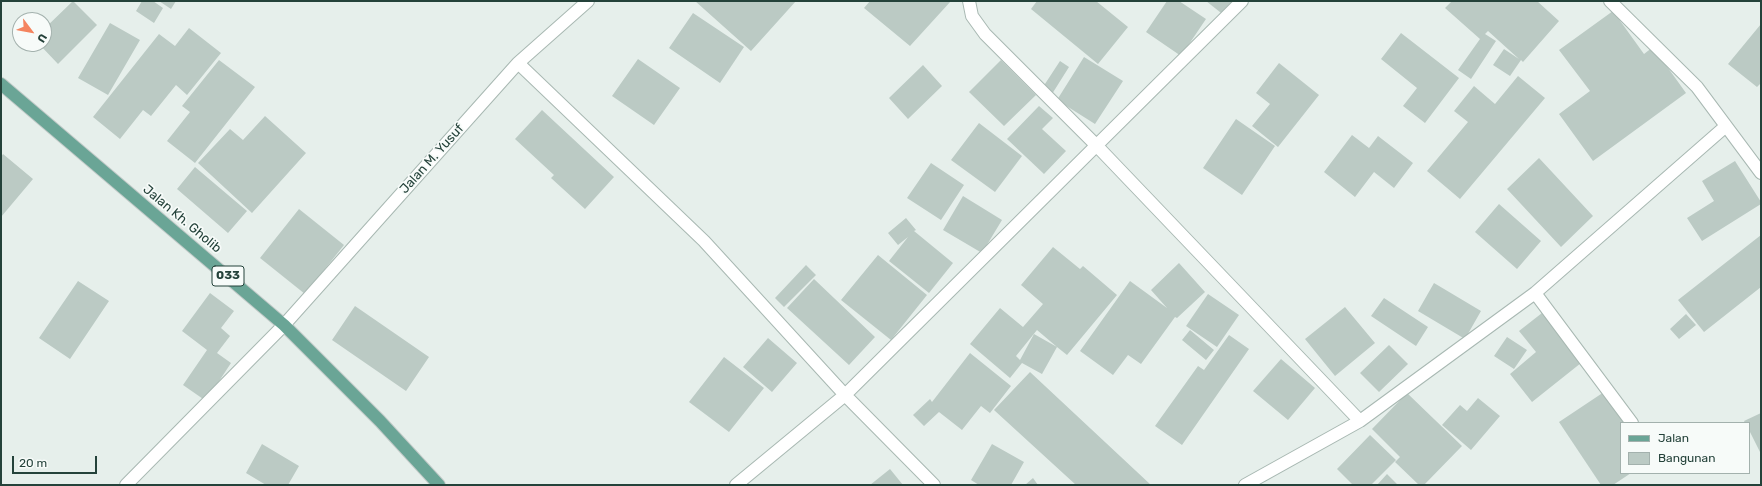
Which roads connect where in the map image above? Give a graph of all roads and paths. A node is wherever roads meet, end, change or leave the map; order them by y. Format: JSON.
{"nodes":[{"id":1,"x":588,"y":1,"type":"edge"},
{"id":2,"x":969,"y":1,"type":"edge"},
{"id":3,"x":1242,"y":1,"type":"edge"},
{"id":4,"x":1610,"y":1,"type":"edge"},
{"id":5,"x":518,"y":63,"type":"junction"},
{"id":6,"x":1,"y":84,"type":"edge"},
{"id":7,"x":1726,"y":126,"type":"junction"},
{"id":8,"x":1096,"y":145,"type":"junction"},
{"id":9,"x":1761,"y":173,"type":"edge"},
{"id":10,"x":1535,"y":293,"type":"junction"},
{"id":11,"x":284,"y":325,"type":"junction"},
{"id":12,"x":845,"y":395,"type":"junction"},
{"id":13,"x":1360,"y":421,"type":"junction"},
{"id":14,"x":1631,"y":422,"type":"edge"},
{"id":15,"x":126,"y":485,"type":"edge"},
{"id":16,"x":439,"y":485,"type":"edge"},
{"id":17,"x":736,"y":485,"type":"edge"},
{"id":18,"x":934,"y":485,"type":"edge"},
{"id":19,"x":1246,"y":485,"type":"edge"}],
"edges":[{"from":1,"to":5,"type":"street","name":"Jalan M. Yusuf"},
{"from":2,"to":8,"type":"street"},
{"from":3,"to":8,"type":"street"},
{"from":4,"to":7,"type":"street"},
{"from":5,"to":11,"type":"street","name":"Jalan M. Yusuf"},
{"from":5,"to":12,"type":"street"},
{"from":6,"to":11,"type":"main road","name":"Jalan Kh. Gholib","number":"033"},
{"from":7,"to":9,"type":"street"},
{"from":7,"to":10,"type":"street"},
{"from":8,"to":12,"type":"street"},
{"from":8,"to":13,"type":"street"},
{"from":10,"to":13,"type":"street"},
{"from":10,"to":14,"type":"street"},
{"from":11,"to":15,"type":"street","name":"Jalan M. Yusuf"},
{"from":11,"to":16,"type":"main road","name":"Jalan Kh. Gholib","number":"033"},
{"from":12,"to":17,"type":"street"},
{"from":12,"to":18,"type":"street"},
{"from":13,"to":19,"type":"street"}]}
